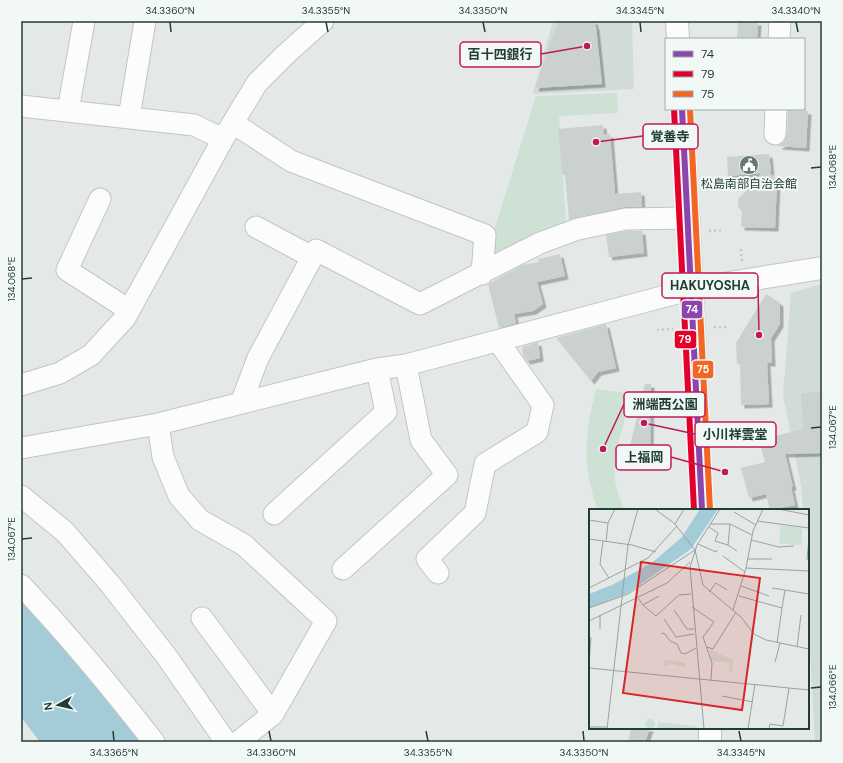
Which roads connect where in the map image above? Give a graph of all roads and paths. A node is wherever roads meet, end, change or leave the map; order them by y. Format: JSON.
{"nodes":[{"id":1,"x":84,"y":21,"type":"edge"},
{"id":2,"x":145,"y":21,"type":"edge"},
{"id":3,"x":323,"y":21,"type":"edge"},
{"id":4,"x":677,"y":21,"type":"edge"},
{"id":5,"x":780,"y":21,"type":"edge"},
{"id":6,"x":678,"y":38,"type":"edge"},
{"id":7,"x":779,"y":38,"type":"edge"},
{"id":8,"x":21,"y":106,"type":"edge"},
{"id":9,"x":682,"y":110,"type":"edge"},
{"id":10,"x":776,"y":110,"type":"edge"},
{"id":11,"x":68,"y":111,"type":"junction"},
{"id":12,"x":129,"y":117,"type":"junction"},
{"id":13,"x":228,"y":131,"type":"junction"},
{"id":14,"x":775,"y":134,"type":"dead end"},
{"id":15,"x":100,"y":199,"type":"dead end"},
{"id":16,"x":689,"y":218,"type":"junction"},
{"id":17,"x":256,"y":227,"type":"dead end"},
{"id":18,"x":312,"y":257,"type":"junction"},
{"id":19,"x":822,"y":268,"type":"edge"},
{"id":20,"x":482,"y":274,"type":"junction"},
{"id":21,"x":692,"y":289,"type":"junction"},
{"id":22,"x":129,"y":310,"type":"junction"},
{"id":23,"x":498,"y":341,"type":"junction"},
{"id":24,"x":406,"y":365,"type":"junction"},
{"id":25,"x":378,"y":369,"type":"junction"},
{"id":26,"x":21,"y":385,"type":"edge"},
{"id":27,"x":241,"y":403,"type":"junction"},
{"id":28,"x":158,"y":424,"type":"junction"},
{"id":29,"x":21,"y":448,"type":"edge"},
{"id":30,"x":21,"y":496,"type":"edge"},
{"id":31,"x":702,"y":509,"type":"edge"},
{"id":32,"x":274,"y":514,"type":"dead end"},
{"id":33,"x":343,"y":569,"type":"dead end"},
{"id":34,"x":438,"y":573,"type":"dead end"},
{"id":35,"x":21,"y":585,"type":"edge"},
{"id":36,"x":202,"y":618,"type":"dead end"},
{"id":37,"x":273,"y":714,"type":"junction"},
{"id":38,"x":710,"y":729,"type":"edge"},
{"id":39,"x":154,"y":742,"type":"edge"},
{"id":40,"x":226,"y":742,"type":"edge"},
{"id":41,"x":238,"y":742,"type":"edge"},
{"id":42,"x":710,"y":742,"type":"edge"}],
"edges":[{"from":1,"to":11,"type":"street"},
{"from":2,"to":12,"type":"street"},
{"from":3,"to":13,"type":"street"},
{"from":4,"to":6,"type":"main road"},
{"from":5,"to":7,"type":"street"},
{"from":8,"to":11,"type":"street"},
{"from":9,"to":16,"type":"main road"},
{"from":10,"to":14,"type":"street"},
{"from":11,"to":12,"type":"street"},
{"from":12,"to":13,"type":"street"},
{"from":13,"to":20,"type":"street"},
{"from":13,"to":22,"type":"street"},
{"from":15,"to":22,"type":"street"},
{"from":16,"to":20,"type":"street"},
{"from":16,"to":21,"type":"main road"},
{"from":17,"to":18,"type":"street"},
{"from":18,"to":20,"type":"street"},
{"from":18,"to":27,"type":"street"},
{"from":19,"to":21,"type":"main road"},
{"from":21,"to":23,"type":"street"},
{"from":21,"to":31,"type":"main road"},
{"from":22,"to":26,"type":"street"},
{"from":23,"to":24,"type":"street"},
{"from":23,"to":34,"type":"street"},
{"from":24,"to":25,"type":"street"},
{"from":24,"to":33,"type":"street"},
{"from":25,"to":27,"type":"street"},
{"from":25,"to":32,"type":"street"},
{"from":27,"to":28,"type":"street"},
{"from":28,"to":29,"type":"street"},
{"from":28,"to":37,"type":"street"},
{"from":30,"to":40,"type":"street"},
{"from":35,"to":39,"type":"street"},
{"from":36,"to":37,"type":"street"},
{"from":37,"to":41,"type":"street"},
{"from":38,"to":42,"type":"main road"}]}
